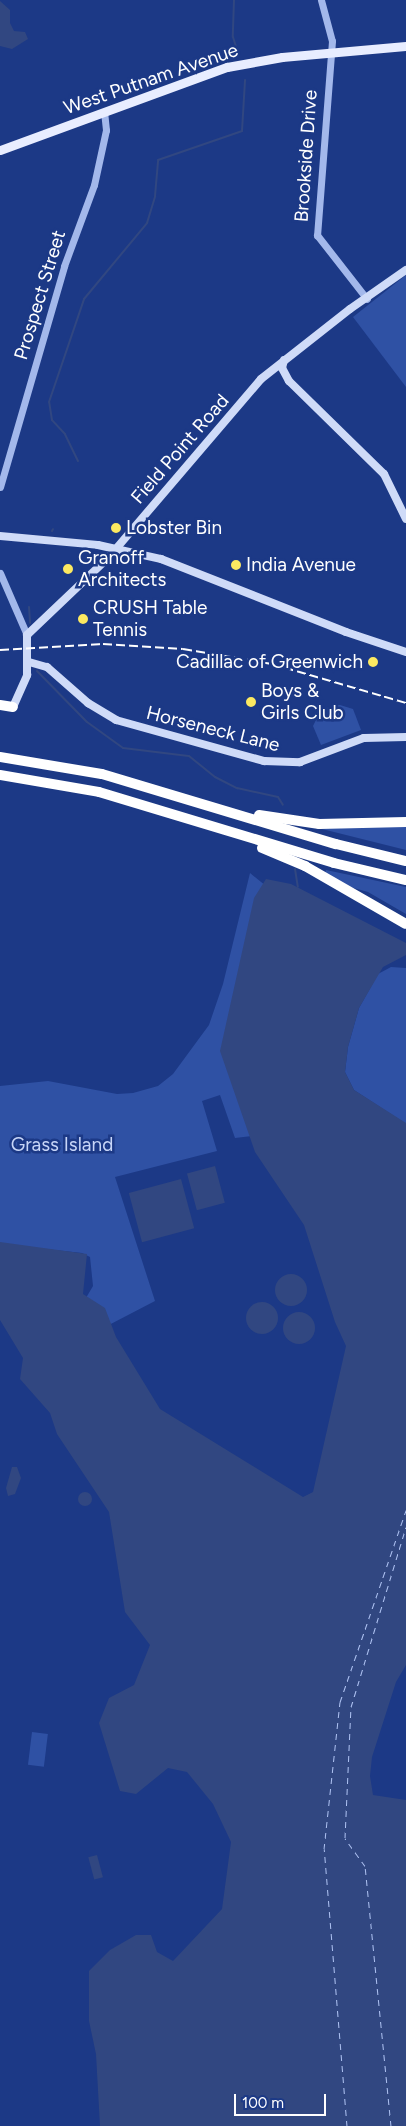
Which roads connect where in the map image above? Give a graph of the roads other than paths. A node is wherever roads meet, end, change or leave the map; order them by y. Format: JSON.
{"nodes":[{"id":1,"x":321,"y":0,"type":"edge"},
{"id":2,"x":406,"y":46,"type":"edge"},
{"id":3,"x":330,"y":53,"type":"junction"},
{"id":4,"x":104,"y":112,"type":"junction"},
{"id":5,"x":0,"y":150,"type":"edge"},
{"id":6,"x":406,"y":270,"type":"edge"},
{"id":7,"x":367,"y":299,"type":"junction"},
{"id":8,"x":284,"y":360,"type":"junction"},
{"id":9,"x":0,"y":487,"type":"edge"},
{"id":10,"x":406,"y":519,"type":"edge"},
{"id":11,"x":0,"y":536,"type":"edge"},
{"id":12,"x":116,"y":548,"type":"junction"},
{"id":13,"x":0,"y":573,"type":"edge"},
{"id":14,"x":27,"y":636,"type":"junction"},
{"id":15,"x":406,"y":652,"type":"edge"},
{"id":16,"x":29,"y":662,"type":"junction"},
{"id":17,"x":0,"y":704,"type":"edge"},
{"id":18,"x":13,"y":707,"type":"joint"},
{"id":19,"x":406,"y":737,"type":"edge"},
{"id":20,"x":0,"y":757,"type":"edge"},
{"id":21,"x":0,"y":775,"type":"edge"},
{"id":22,"x":406,"y":817,"type":"edge"},
{"id":23,"x":260,"y":818,"type":"junction"},
{"id":24,"x":406,"y":822,"type":"edge"},
{"id":25,"x":364,"y":823,"type":"junction"},
{"id":26,"x":259,"y":843,"type":"junction"},
{"id":27,"x":406,"y":861,"type":"edge"},
{"id":28,"x":406,"y":880,"type":"edge"},
{"id":29,"x":406,"y":924,"type":"edge"}],
"edges":[{"from":1,"to":3,"type":"street","name":"Brookside Drive"},
{"from":2,"to":3,"type":"main road","name":"West Putnam Avenue"},
{"from":3,"to":4,"type":"main road","name":"West Putnam Avenue"},
{"from":3,"to":7,"type":"street","name":"Brookside Drive"},
{"from":4,"to":5,"type":"main road","name":"West Putnam Avenue"},
{"from":4,"to":9,"type":"street","name":"Prospect Street"},
{"from":6,"to":7,"type":"main road","name":"Field Point Road"},
{"from":7,"to":8,"type":"main road","name":"Field Point Road"},
{"from":8,"to":10,"type":"main road"},
{"from":8,"to":12,"type":"main road","name":"Field Point Road"},
{"from":11,"to":12,"type":"main road"},
{"from":12,"to":14,"type":"main road","name":"Field Point Road"},
{"from":12,"to":15,"type":"main road"},
{"from":13,"to":14,"type":"street"},
{"from":14,"to":16,"type":"main road"},
{"from":16,"to":18,"type":"main road"},
{"from":16,"to":19,"type":"main road","name":"Horseneck Lane"},
{"from":17,"to":18,"type":"highway"},
{"from":20,"to":23,"type":"highway"},
{"from":21,"to":26,"type":"highway"},
{"from":22,"to":25,"type":"highway"},
{"from":23,"to":25,"type":"highway"},
{"from":23,"to":27,"type":"highway"},
{"from":24,"to":25,"type":"highway"},
{"from":26,"to":28,"type":"highway"},
{"from":26,"to":29,"type":"highway"}]}
